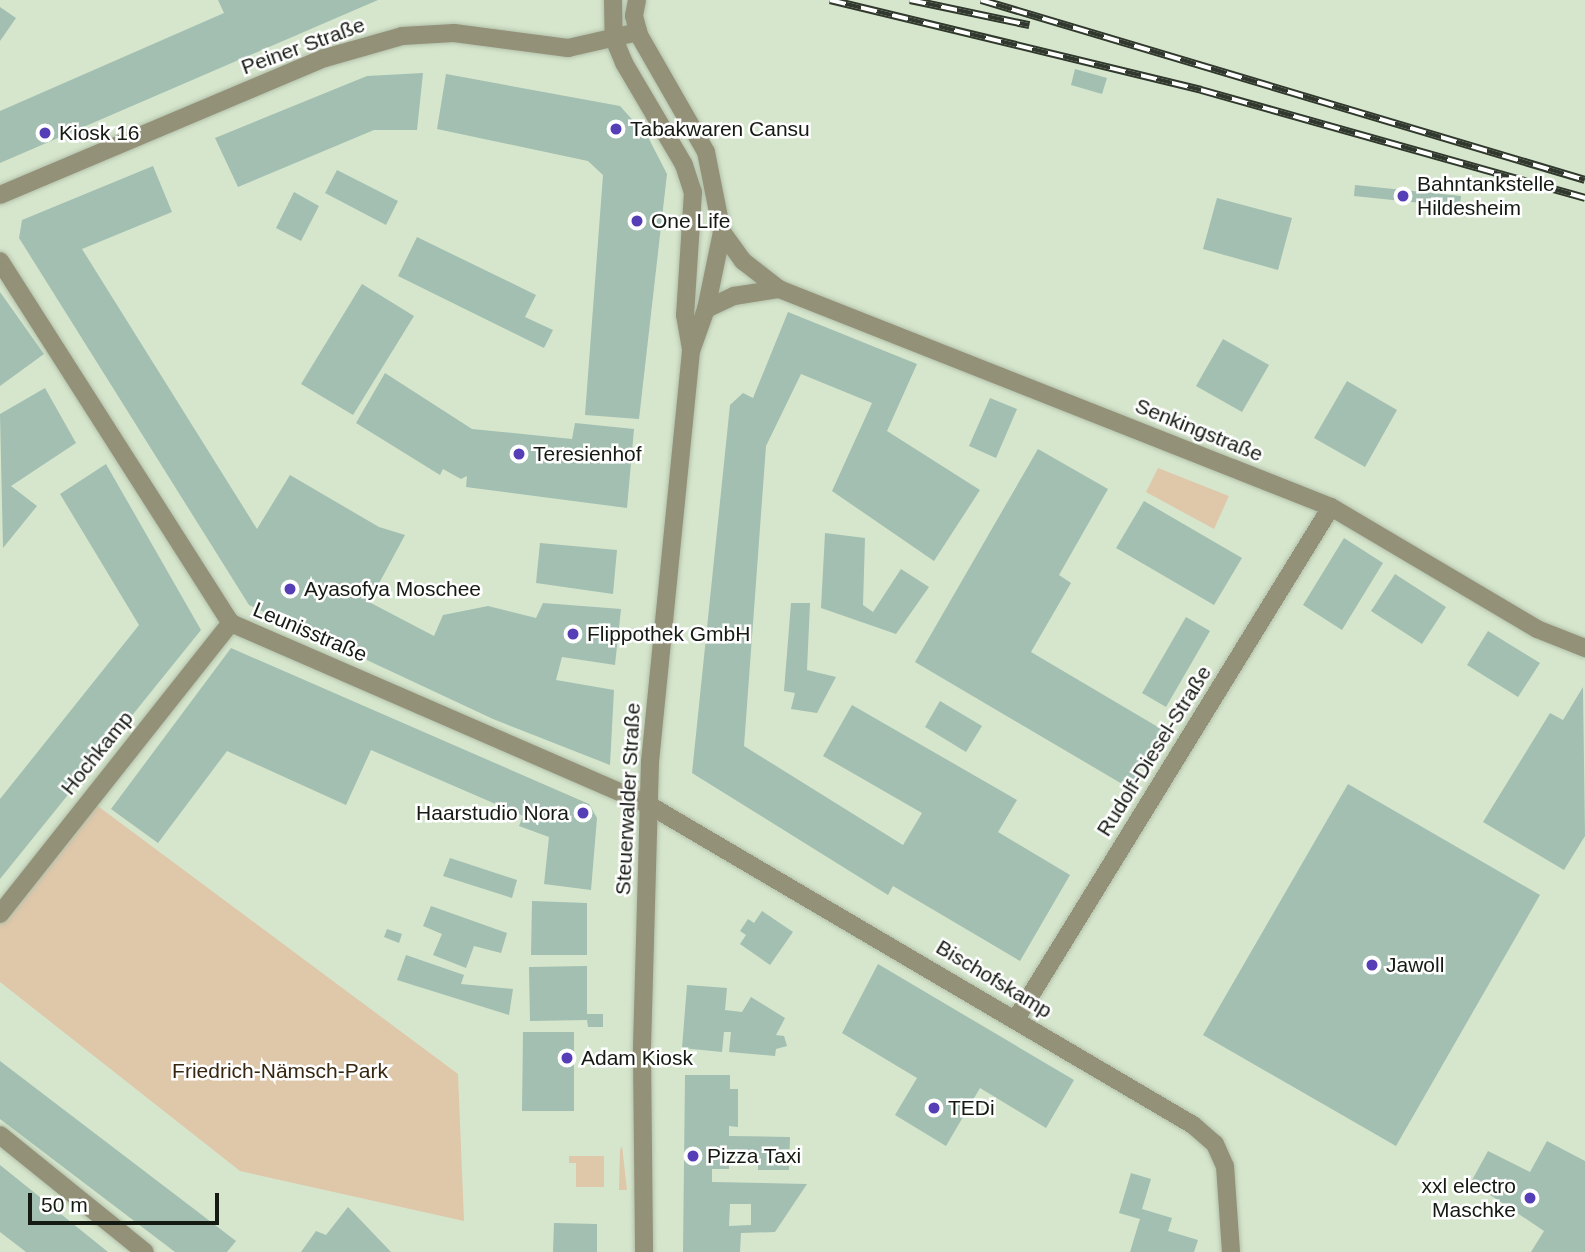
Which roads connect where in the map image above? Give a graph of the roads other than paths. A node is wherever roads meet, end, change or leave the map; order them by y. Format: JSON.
{"nodes":[{"id":1,"x":613,"y":0,"type":"edge"},
{"id":2,"x":637,"y":0,"type":"edge"},
{"id":3,"x":638,"y":32,"type":"junction"},
{"id":4,"x":614,"y":39,"type":"junction"},
{"id":5,"x":0,"y":195,"type":"edge"},
{"id":6,"x":722,"y":232,"type":"junction"},
{"id":7,"x":0,"y":261,"type":"edge"},
{"id":8,"x":779,"y":289,"type":"junction"},
{"id":9,"x":706,"y":309,"type":"junction"},
{"id":10,"x":691,"y":351,"type":"junction"},
{"id":11,"x":1331,"y":507,"type":"junction"},
{"id":12,"x":231,"y":623,"type":"junction"},
{"id":13,"x":1585,"y":648,"type":"edge"},
{"id":14,"x":649,"y":805,"type":"junction"},
{"id":15,"x":0,"y":914,"type":"edge"},
{"id":16,"x":1017,"y":1019,"type":"junction"},
{"id":17,"x":0,"y":1135,"type":"edge"},
{"id":18,"x":145,"y":1252,"type":"edge"},
{"id":19,"x":644,"y":1252,"type":"edge"},
{"id":20,"x":1231,"y":1252,"type":"edge"}],
"edges":[{"from":1,"to":4,"type":"street"},
{"from":2,"to":3,"type":"street"},
{"from":3,"to":4,"type":"street","name":"Peiner Straße"},
{"from":3,"to":6,"type":"street","name":"Steuerwalder Straße"},
{"from":4,"to":5,"type":"street","name":"Peiner Straße"},
{"from":4,"to":10,"type":"street","name":"Steuerwalder Straße"},
{"from":6,"to":8,"type":"street","name":"Senkingstraße"},
{"from":6,"to":9,"type":"street","name":"Steuerwalder Straße"},
{"from":7,"to":12,"type":"street","name":"Leunisstraße"},
{"from":8,"to":9,"type":"street"},
{"from":8,"to":11,"type":"street","name":"Senkingstraße"},
{"from":9,"to":10,"type":"street","name":"Steuerwalder Straße"},
{"from":10,"to":14,"type":"street","name":"Steuerwalder Straße"},
{"from":11,"to":13,"type":"street","name":"Senkingstraße"},
{"from":11,"to":16,"type":"street","name":"Rudolf-Diesel-Straße"},
{"from":12,"to":14,"type":"street","name":"Leunisstraße"},
{"from":12,"to":15,"type":"street","name":"Hochkamp"},
{"from":14,"to":16,"type":"street","name":"Bischofskamp"},
{"from":14,"to":19,"type":"street","name":"Steuerwalder Straße"},
{"from":16,"to":20,"type":"street","name":"Bischofskamp"},
{"from":17,"to":18,"type":"street"}]}
